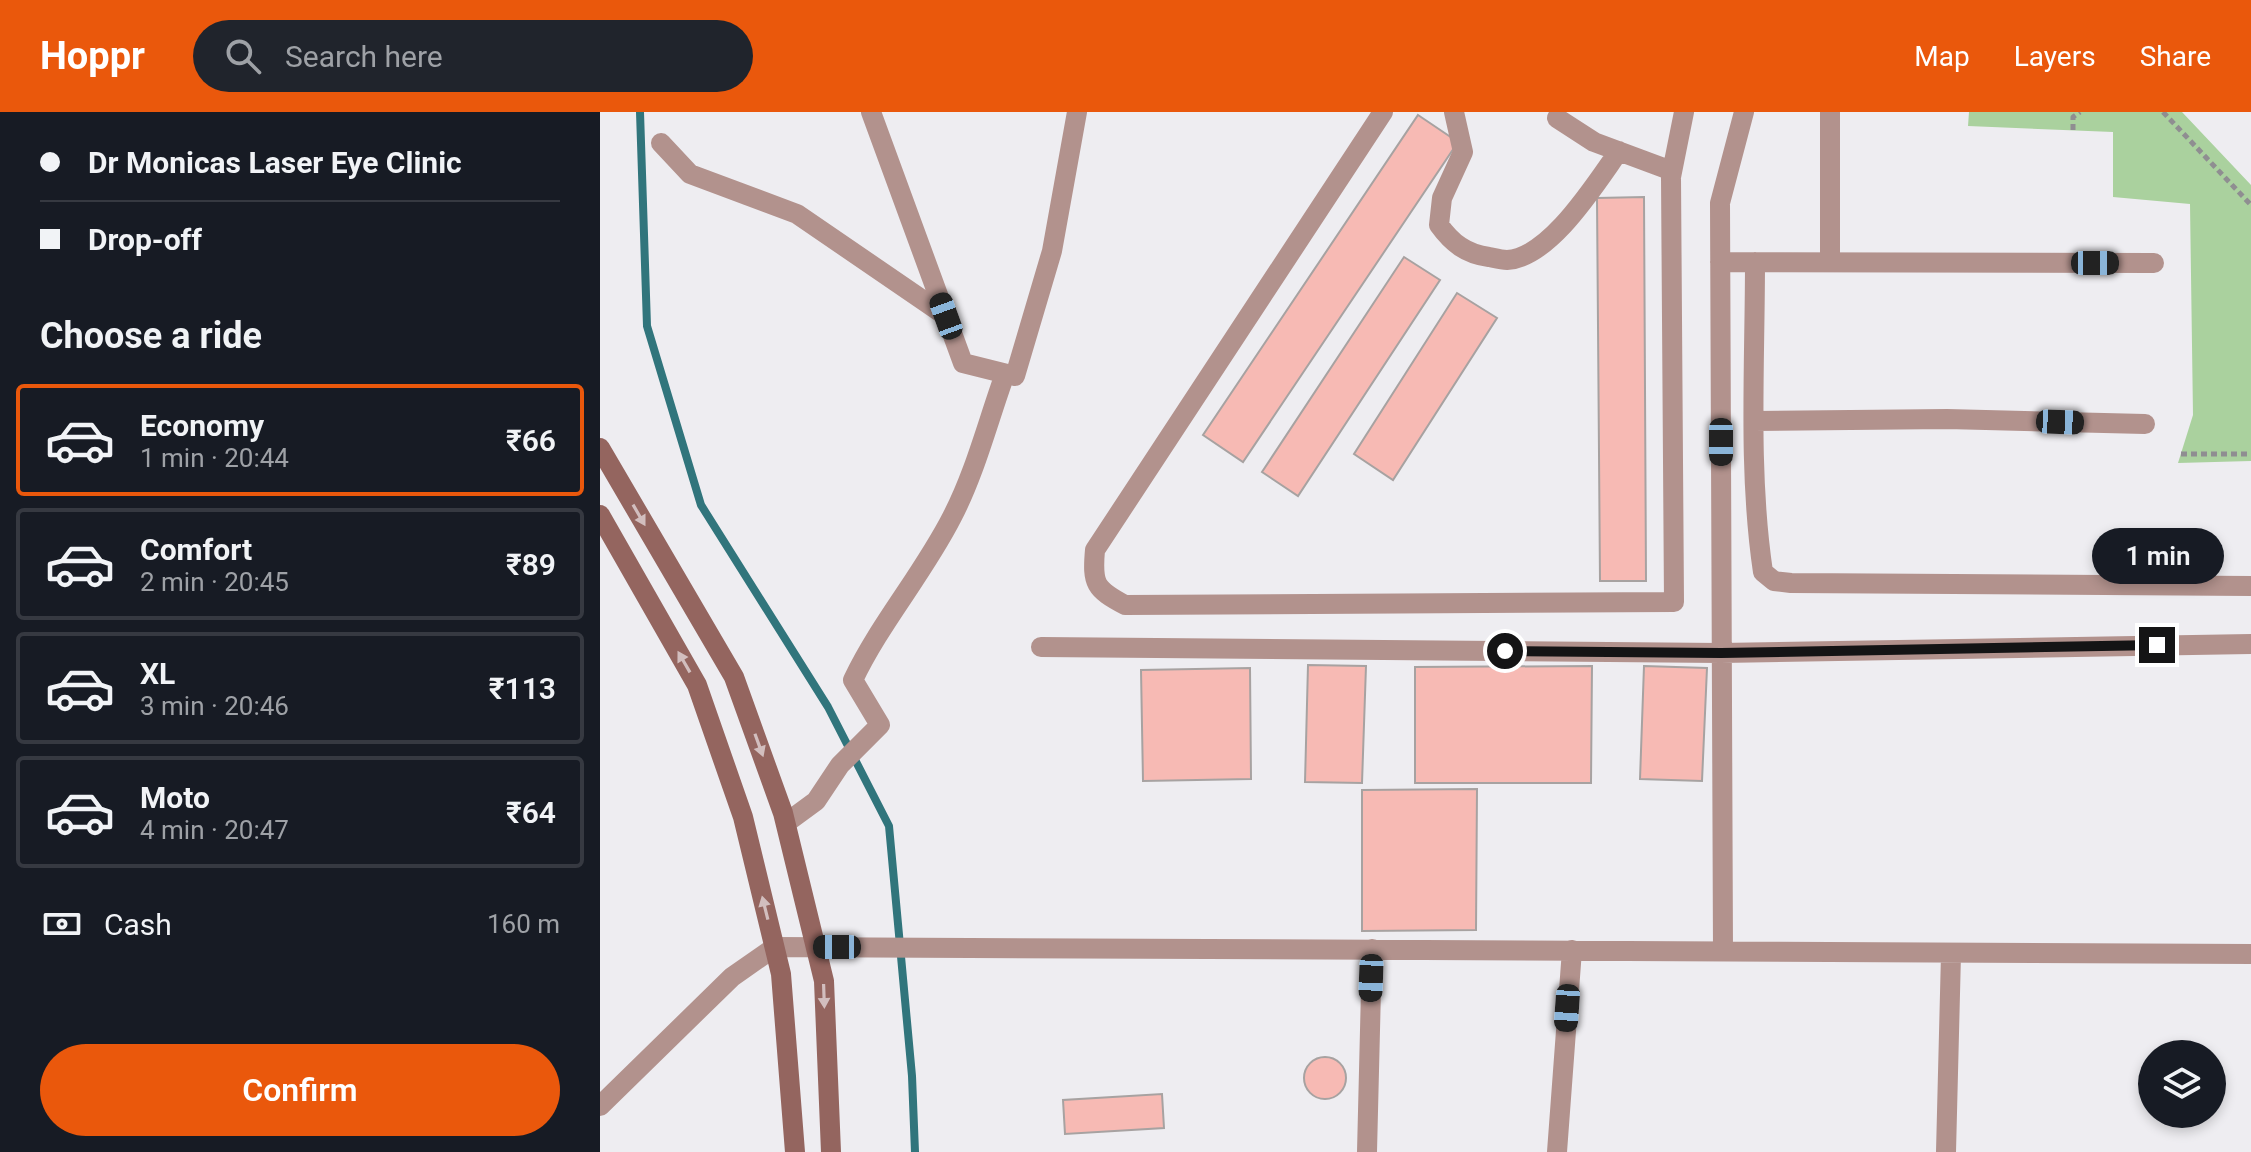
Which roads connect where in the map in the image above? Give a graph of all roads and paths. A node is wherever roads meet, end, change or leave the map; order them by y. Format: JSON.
{"nodes":[{"id":1,"x":871,"y":112,"type":"edge"},
{"id":2,"x":1077,"y":112,"type":"edge"},
{"id":3,"x":1383,"y":112,"type":"edge"},
{"id":4,"x":1454,"y":112,"type":"edge"},
{"id":5,"x":1684,"y":112,"type":"edge"},
{"id":6,"x":1744,"y":112,"type":"edge"},
{"id":7,"x":1830,"y":112,"type":"edge"},
{"id":8,"x":2080,"y":112,"type":"edge"},
{"id":9,"x":2163,"y":112,"type":"edge"},
{"id":10,"x":1557,"y":118,"type":"dead end"},
{"id":11,"x":2073,"y":130,"type":"dead end"},
{"id":12,"x":661,"y":143,"type":"dead end"},
{"id":13,"x":1619,"y":151,"type":"junction"},
{"id":14,"x":1672,"y":171,"type":"junction"},
{"id":15,"x":2251,"y":205,"type":"edge"},
{"id":16,"x":1720,"y":262,"type":"junction"},
{"id":17,"x":1755,"y":262,"type":"junction"},
{"id":18,"x":1830,"y":262,"type":"junction"},
{"id":19,"x":2154,"y":263,"type":"dead end"},
{"id":20,"x":946,"y":316,"type":"junction"},
{"id":21,"x":1005,"y":374,"type":"junction"},
{"id":22,"x":1754,"y":421,"type":"junction"},
{"id":23,"x":2145,"y":424,"type":"dead end"},
{"id":24,"x":600,"y":448,"type":"edge"},
{"id":25,"x":2181,"y":454,"type":"dead end"},
{"id":26,"x":2251,"y":454,"type":"edge"},
{"id":27,"x":600,"y":515,"type":"edge"},
{"id":28,"x":2251,"y":586,"type":"edge"},
{"id":29,"x":2251,"y":644,"type":"edge"},
{"id":30,"x":1041,"y":647,"type":"dead end"},
{"id":31,"x":1721,"y":653,"type":"junction"},
{"id":32,"x":786,"y":823,"type":"junction"},
{"id":33,"x":775,"y":947,"type":"junction"},
{"id":34,"x":815,"y":947,"type":"junction"},
{"id":35,"x":1372,"y":949,"type":"junction"},
{"id":36,"x":1572,"y":950,"type":"junction"},
{"id":37,"x":1723,"y":951,"type":"junction"},
{"id":38,"x":1951,"y":954,"type":"junction"},
{"id":39,"x":2251,"y":954,"type":"edge"},
{"id":40,"x":600,"y":1106,"type":"edge"},
{"id":41,"x":795,"y":1152,"type":"edge"},
{"id":42,"x":831,"y":1152,"type":"edge"},
{"id":43,"x":1367,"y":1152,"type":"edge"},
{"id":44,"x":1557,"y":1152,"type":"edge"},
{"id":45,"x":1946,"y":1152,"type":"edge"}],
"edges":[{"from":1,"to":20,"type":"street"},
{"from":2,"to":21,"type":"street"},
{"from":3,"to":14,"type":"street"},
{"from":4,"to":13,"type":"street"},
{"from":5,"to":14,"type":"street"},
{"from":6,"to":16,"type":"street"},
{"from":7,"to":18,"type":"street"},
{"from":8,"to":11,"type":"path"},
{"from":9,"to":15,"type":"path"},
{"from":10,"to":13,"type":"street"},
{"from":12,"to":20,"type":"street"},
{"from":13,"to":14,"type":"street"},
{"from":16,"to":17,"type":"street"},
{"from":16,"to":31,"type":"street"},
{"from":17,"to":18,"type":"street"},
{"from":17,"to":22,"type":"street"},
{"from":18,"to":19,"type":"street"},
{"from":20,"to":21,"type":"street"},
{"from":21,"to":32,"type":"street"},
{"from":22,"to":23,"type":"street"},
{"from":22,"to":28,"type":"street"},
{"from":24,"to":32,"type":"street","one_way":true},
{"from":25,"to":26,"type":"path"},
{"from":33,"to":27,"type":"street","one_way":true},
{"from":29,"to":31,"type":"street"},
{"from":30,"to":31,"type":"street"},
{"from":31,"to":37,"type":"street"},
{"from":32,"to":34,"type":"street"},
{"from":33,"to":34,"type":"street"},
{"from":33,"to":40,"type":"street"},
{"from":33,"to":41,"type":"street"},
{"from":34,"to":35,"type":"street"},
{"from":34,"to":42,"type":"street","one_way":true},
{"from":35,"to":36,"type":"street"},
{"from":35,"to":43,"type":"street"},
{"from":36,"to":37,"type":"street"},
{"from":36,"to":44,"type":"street"},
{"from":37,"to":38,"type":"street"},
{"from":38,"to":39,"type":"street"},
{"from":38,"to":45,"type":"street"}]}
